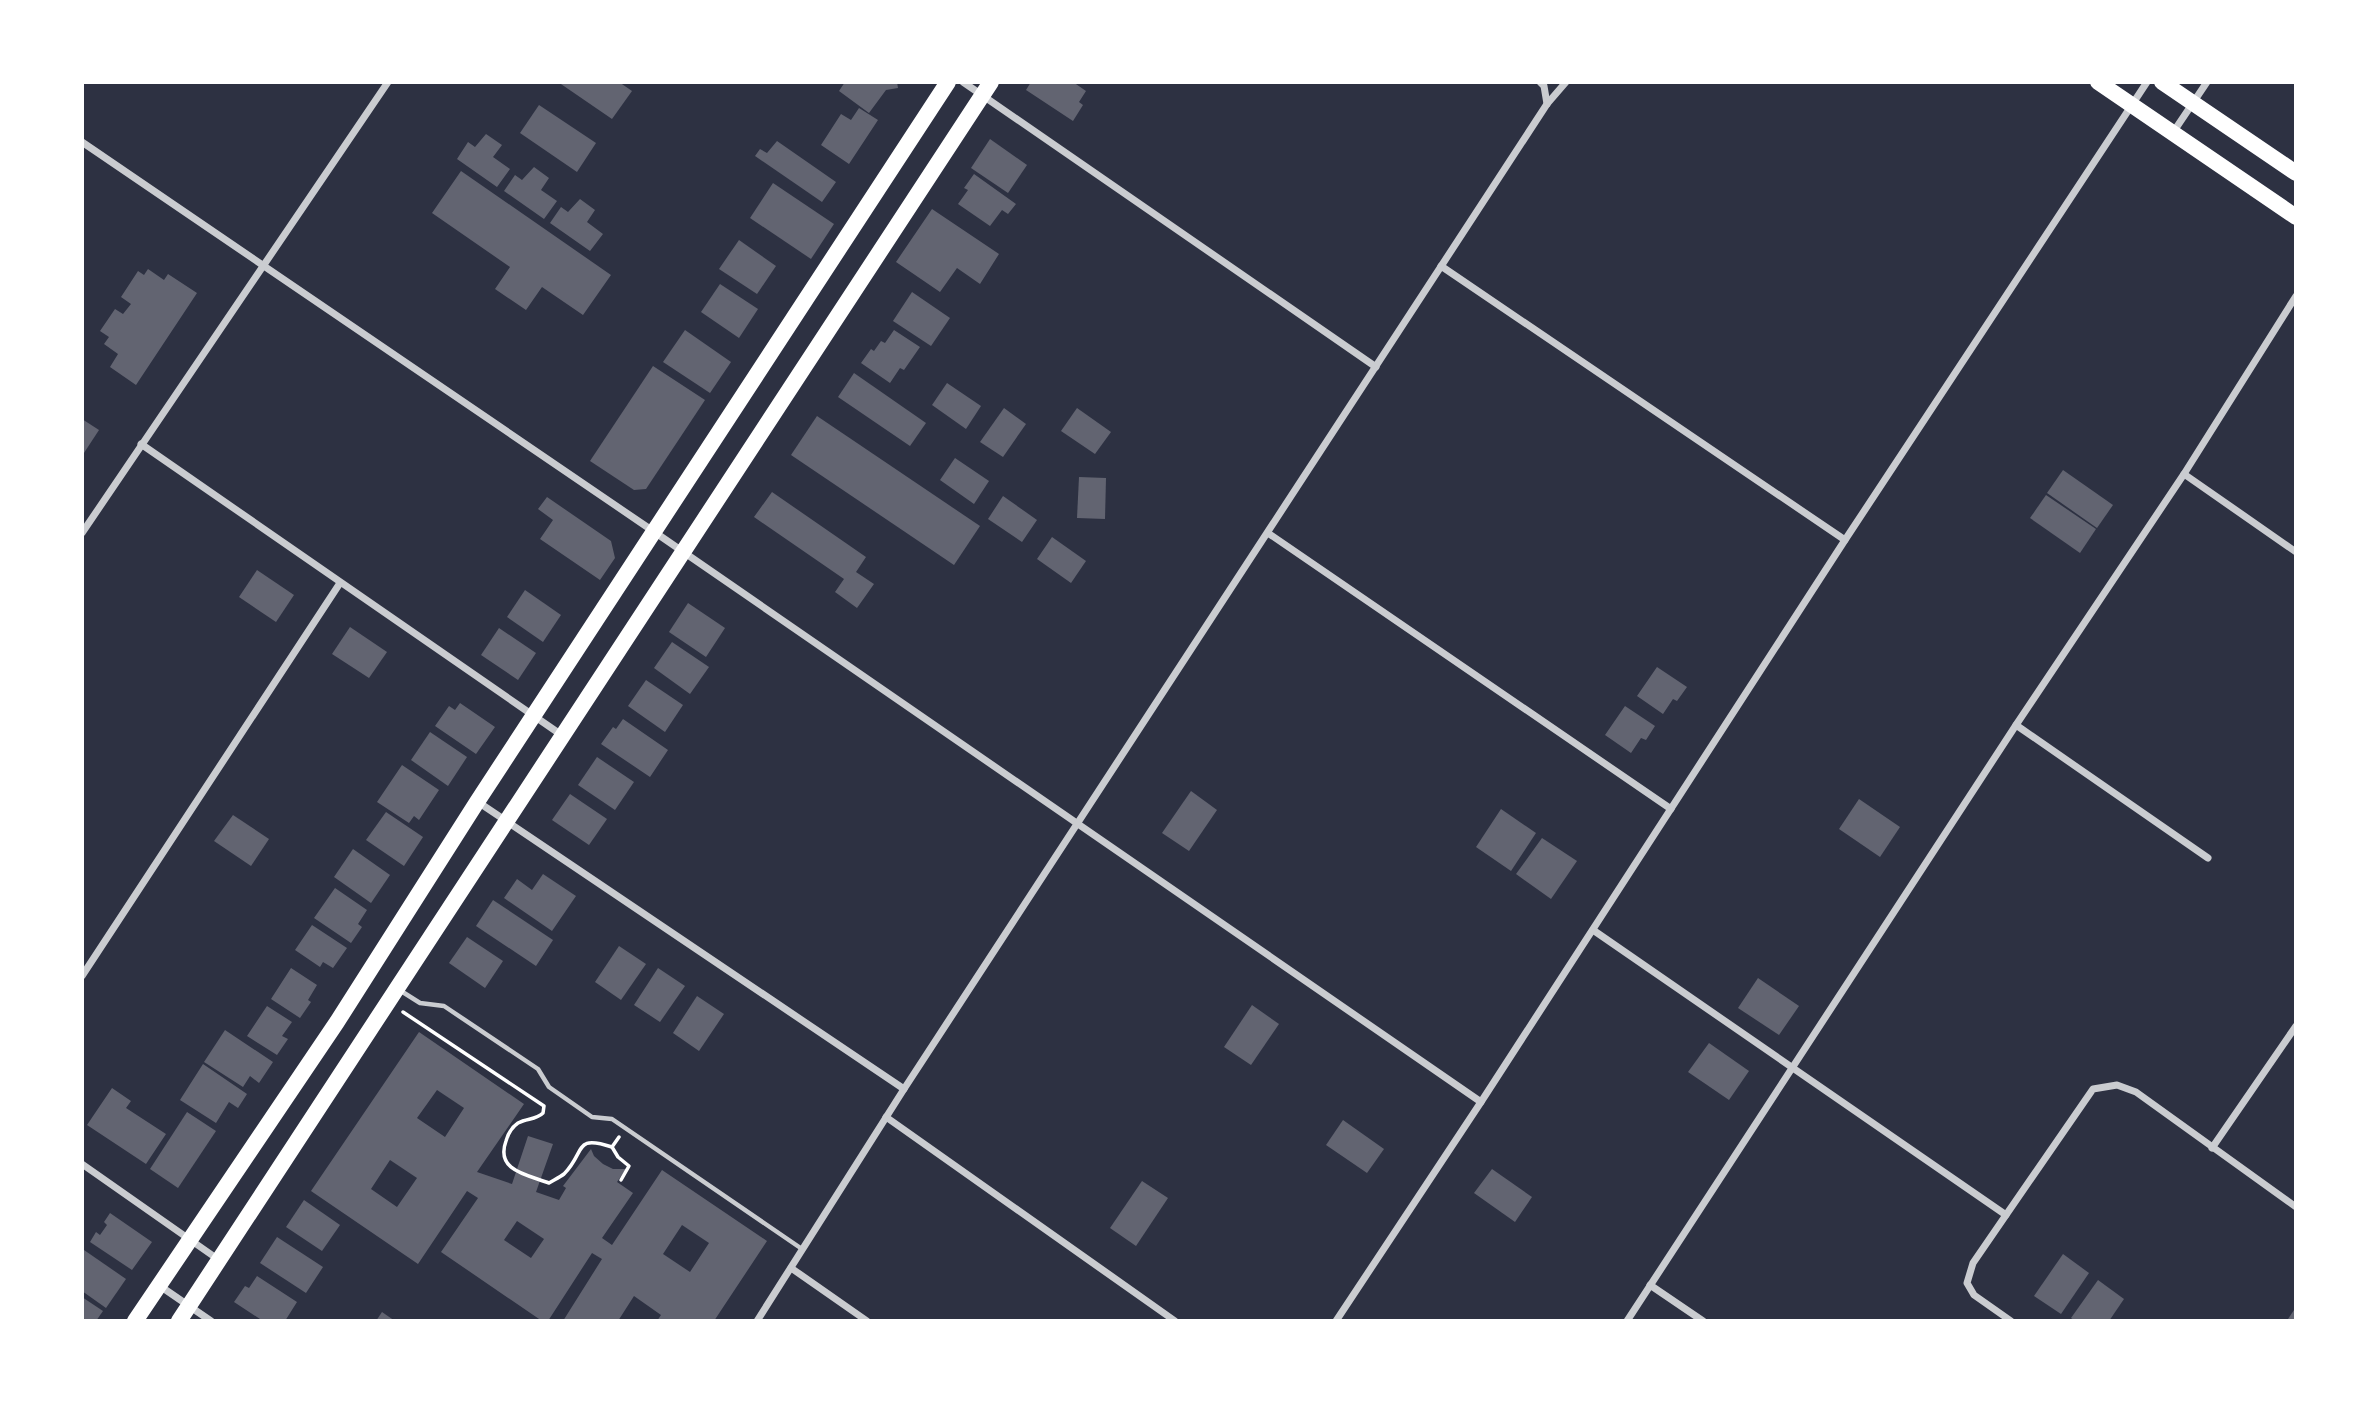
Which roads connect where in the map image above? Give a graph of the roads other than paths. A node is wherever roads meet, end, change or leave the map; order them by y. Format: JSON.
{"nodes":[{"id":1,"x":388,"y":82,"type":"edge"},
{"id":2,"x":948,"y":82,"type":"edge"},
{"id":3,"x":963,"y":82,"type":"edge"},
{"id":4,"x":1540,"y":82,"type":"edge"},
{"id":5,"x":1566,"y":82,"type":"edge"},
{"id":6,"x":2098,"y":82,"type":"edge"},
{"id":7,"x":2147,"y":82,"type":"edge"},
{"id":8,"x":2162,"y":82,"type":"edge"},
{"id":9,"x":2207,"y":82,"type":"edge"},
{"id":10,"x":987,"y":89,"type":"edge"},
{"id":11,"x":2193,"y":103,"type":"junction"},
{"id":12,"x":1546,"y":104,"type":"junction"},
{"id":13,"x":2131,"y":105,"type":"junction"},
{"id":14,"x":2172,"y":134,"type":"junction"},
{"id":15,"x":82,"y":142,"type":"edge"},
{"id":16,"x":2296,"y":173,"type":"edge"},
{"id":17,"x":2296,"y":217,"type":"edge"},
{"id":18,"x":264,"y":265,"type":"junction"},
{"id":19,"x":1441,"y":266,"type":"junction"},
{"id":20,"x":2296,"y":296,"type":"edge"},
{"id":21,"x":1376,"y":367,"type":"junction"},
{"id":22,"x":141,"y":444,"type":"junction"},
{"id":23,"x":2184,"y":474,"type":"junction"},
{"id":24,"x":653,"y":531,"type":"junction"},
{"id":25,"x":82,"y":533,"type":"edge"},
{"id":26,"x":1268,"y":533,"type":"junction"},
{"id":27,"x":1845,"y":540,"type":"junction"},
{"id":28,"x":2296,"y":552,"type":"edge"},
{"id":29,"x":683,"y":553,"type":"junction"},
{"id":30,"x":341,"y":583,"type":"junction"},
{"id":31,"x":533,"y":716,"type":"junction"},
{"id":32,"x":2016,"y":725,"type":"junction"},
{"id":33,"x":563,"y":736,"type":"junction"},
{"id":34,"x":477,"y":802,"type":"junction"},
{"id":35,"x":1671,"y":809,"type":"junction"},
{"id":36,"x":505,"y":821,"type":"junction"},
{"id":37,"x":1077,"y":824,"type":"junction"},
{"id":38,"x":2208,"y":858,"type":"dead end"},
{"id":39,"x":1592,"y":930,"type":"junction"},
{"id":40,"x":82,"y":976,"type":"edge"},
{"id":41,"x":397,"y":989,"type":"junction"},
{"id":42,"x":2296,"y":1026,"type":"edge"},
{"id":43,"x":1793,"y":1066,"type":"junction"},
{"id":44,"x":904,"y":1089,"type":"junction"},
{"id":45,"x":1481,"y":1102,"type":"junction"},
{"id":46,"x":886,"y":1116,"type":"junction"},
{"id":47,"x":2212,"y":1148,"type":"junction"},
{"id":48,"x":82,"y":1164,"type":"edge"},
{"id":49,"x":2296,"y":1207,"type":"edge"},
{"id":50,"x":2006,"y":1215,"type":"junction"},
{"id":51,"x":190,"y":1240,"type":"junction"},
{"id":52,"x":803,"y":1249,"type":"junction"},
{"id":53,"x":220,"y":1261,"type":"junction"},
{"id":54,"x":791,"y":1268,"type":"junction"},
{"id":55,"x":159,"y":1286,"type":"junction"},
{"id":56,"x":1650,"y":1286,"type":"junction"},
{"id":57,"x":190,"y":1306,"type":"junction"},
{"id":58,"x":135,"y":1321,"type":"edge"},
{"id":59,"x":179,"y":1321,"type":"edge"},
{"id":60,"x":211,"y":1321,"type":"edge"},
{"id":61,"x":757,"y":1321,"type":"edge"},
{"id":62,"x":867,"y":1321,"type":"edge"},
{"id":63,"x":1175,"y":1321,"type":"edge"},
{"id":64,"x":1336,"y":1321,"type":"edge"},
{"id":65,"x":1627,"y":1321,"type":"edge"},
{"id":66,"x":1703,"y":1321,"type":"edge"},
{"id":67,"x":2011,"y":1321,"type":"edge"}],
"edges":[{"from":1,"to":18,"type":"street"},
{"from":2,"to":24,"type":"main road"},
{"from":3,"to":10,"type":"street"},
{"from":4,"to":12,"type":"street"},
{"from":5,"to":12,"type":"street"},
{"from":6,"to":13,"type":"main road"},
{"from":7,"to":13,"type":"street"},
{"from":8,"to":11,"type":"main road"},
{"from":9,"to":11,"type":"street"},
{"from":10,"to":21,"type":"street"},
{"from":10,"to":29,"type":"main road"},
{"from":11,"to":14,"type":"street"},
{"from":11,"to":16,"type":"main road"},
{"from":12,"to":19,"type":"street"},
{"from":13,"to":14,"type":"main road"},
{"from":13,"to":27,"type":"street"},
{"from":14,"to":17,"type":"main road"},
{"from":15,"to":18,"type":"street"},
{"from":18,"to":22,"type":"street"},
{"from":18,"to":24,"type":"street"},
{"from":19,"to":21,"type":"street"},
{"from":19,"to":27,"type":"street"},
{"from":20,"to":23,"type":"street"},
{"from":21,"to":26,"type":"street"},
{"from":22,"to":25,"type":"street"},
{"from":22,"to":30,"type":"street"},
{"from":23,"to":28,"type":"street"},
{"from":23,"to":32,"type":"street"},
{"from":24,"to":29,"type":"street"},
{"from":24,"to":31,"type":"main road"},
{"from":26,"to":35,"type":"street"},
{"from":26,"to":37,"type":"street"},
{"from":27,"to":35,"type":"street"},
{"from":29,"to":33,"type":"main road"},
{"from":29,"to":37,"type":"street"},
{"from":30,"to":31,"type":"street"},
{"from":30,"to":40,"type":"street"},
{"from":31,"to":33,"type":"street"},
{"from":31,"to":34,"type":"main road"},
{"from":32,"to":38,"type":"street"},
{"from":32,"to":43,"type":"street"},
{"from":33,"to":36,"type":"main road"},
{"from":34,"to":36,"type":"street"},
{"from":34,"to":51,"type":"main road"},
{"from":35,"to":39,"type":"street"},
{"from":36,"to":41,"type":"main road"},
{"from":36,"to":44,"type":"street"},
{"from":37,"to":44,"type":"street"},
{"from":37,"to":45,"type":"street"},
{"from":39,"to":43,"type":"street"},
{"from":39,"to":45,"type":"street"},
{"from":41,"to":52,"type":"lane"},
{"from":41,"to":53,"type":"main road"},
{"from":42,"to":47,"type":"street"},
{"from":43,"to":50,"type":"street"},
{"from":43,"to":56,"type":"street"},
{"from":44,"to":46,"type":"street"},
{"from":45,"to":64,"type":"street"},
{"from":46,"to":52,"type":"street"},
{"from":46,"to":63,"type":"street"},
{"from":47,"to":49,"type":"street"},
{"from":47,"to":50,"type":"street"},
{"from":48,"to":51,"type":"street"},
{"from":50,"to":67,"type":"street"},
{"from":51,"to":53,"type":"street"},
{"from":51,"to":55,"type":"main road"},
{"from":52,"to":54,"type":"street"},
{"from":53,"to":57,"type":"main road"},
{"from":54,"to":61,"type":"street"},
{"from":54,"to":62,"type":"street"},
{"from":55,"to":57,"type":"street"},
{"from":55,"to":58,"type":"main road"},
{"from":56,"to":65,"type":"street"},
{"from":56,"to":66,"type":"street"},
{"from":57,"to":59,"type":"main road"},
{"from":57,"to":60,"type":"street"}]}
